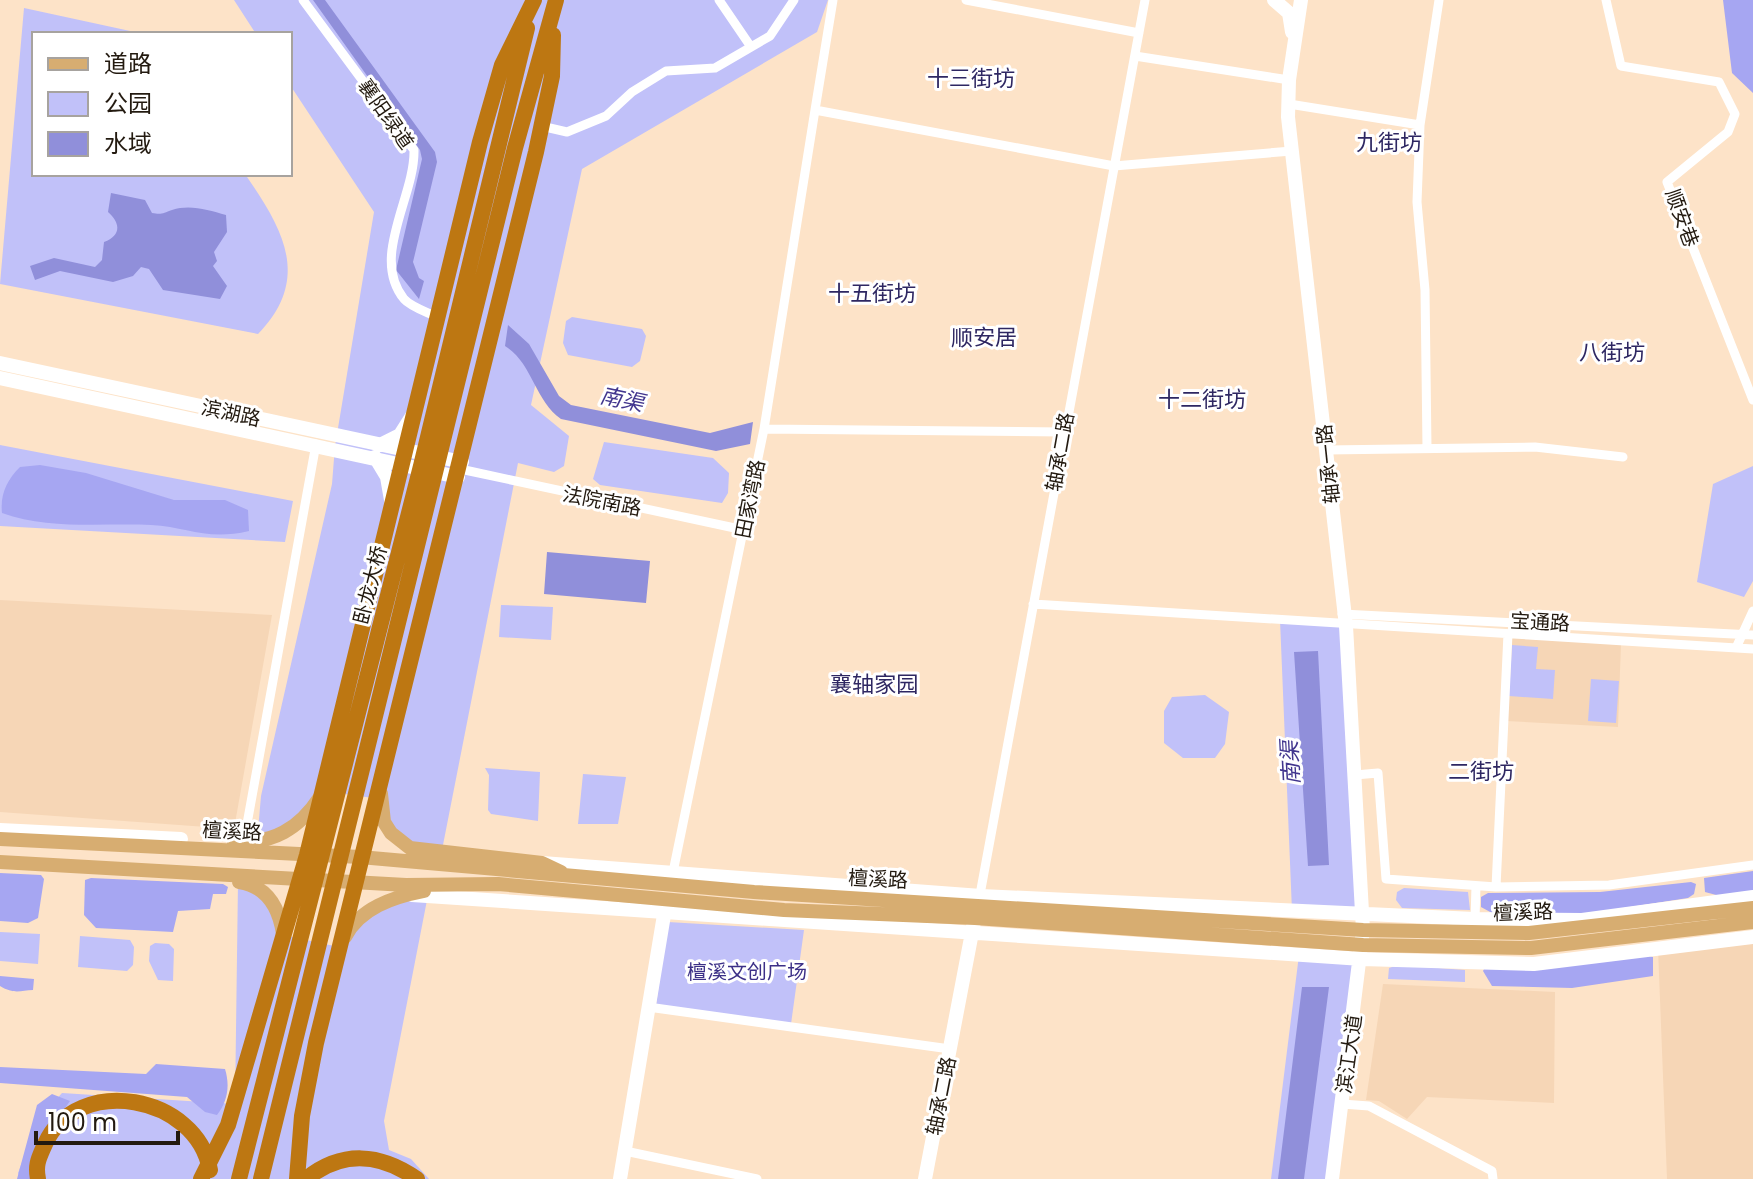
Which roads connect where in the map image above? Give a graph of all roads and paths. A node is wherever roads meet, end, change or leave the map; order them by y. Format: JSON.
{"nodes":[{"id":1,"x":303,"y":0,"type":"edge"},
{"id":2,"x":534,"y":0,"type":"edge"},
{"id":3,"x":719,"y":0,"type":"edge"},
{"id":4,"x":794,"y":0,"type":"edge"},
{"id":5,"x":833,"y":0,"type":"edge"},
{"id":6,"x":966,"y":0,"type":"edge"},
{"id":7,"x":1145,"y":0,"type":"edge"},
{"id":8,"x":1274,"y":0,"type":"edge"},
{"id":9,"x":1301,"y":0,"type":"edge"},
{"id":10,"x":1439,"y":0,"type":"edge"},
{"id":11,"x":1606,"y":0,"type":"edge"},
{"id":12,"x":555,"y":5,"type":"edge"},
{"id":13,"x":1139,"y":33,"type":"junction"},
{"id":14,"x":751,"y":47,"type":"junction"},
{"id":15,"x":1294,"y":48,"type":"junction"},
{"id":16,"x":1135,"y":56,"type":"junction"},
{"id":17,"x":1289,"y":80,"type":"junction"},
{"id":18,"x":1289,"y":104,"type":"junction"},
{"id":19,"x":815,"y":110,"type":"junction"},
{"id":20,"x":1420,"y":125,"type":"junction"},
{"id":21,"x":541,"y":126,"type":"junction"},
{"id":22,"x":506,"y":146,"type":"junction"},
{"id":23,"x":1292,"y":151,"type":"junction"},
{"id":24,"x":1114,"y":166,"type":"junction"},
{"id":25,"x":437,"y":317,"type":"junction"},
{"id":26,"x":0,"y":363,"type":"edge"},
{"id":27,"x":0,"y":378,"type":"edge"},
{"id":28,"x":1753,"y":400,"type":"edge"},
{"id":29,"x":412,"y":415,"type":"junction"},
{"id":30,"x":764,"y":429,"type":"junction"},
{"id":31,"x":1063,"y":432,"type":"junction"},
{"id":32,"x":316,"y":444,"type":"junction"},
{"id":33,"x":1427,"y":448,"type":"junction"},
{"id":34,"x":1327,"y":450,"type":"junction"},
{"id":35,"x":378,"y":451,"type":"junction"},
{"id":36,"x":402,"y":456,"type":"junction"},
{"id":37,"x":1623,"y":457,"type":"dead end"},
{"id":38,"x":460,"y":470,"type":"junction"},
{"id":39,"x":391,"y":502,"type":"junction"},
{"id":40,"x":744,"y":530,"type":"junction"},
{"id":41,"x":1033,"y":604,"type":"junction"},
{"id":42,"x":1753,"y":611,"type":"edge"},
{"id":43,"x":1345,"y":620,"type":"junction"},
{"id":44,"x":1508,"y":634,"type":"junction"},
{"id":45,"x":1748,"y":634,"type":"edge"},
{"id":46,"x":1736,"y":648,"type":"junction"},
{"id":47,"x":1753,"y":649,"type":"edge"},
{"id":48,"x":383,"y":766,"type":"junction"},
{"id":49,"x":1355,"y":775,"type":"junction"},
{"id":50,"x":323,"y":791,"type":"junction"},
{"id":51,"x":0,"y":830,"type":"edge"},
{"id":52,"x":0,"y":839,"type":"edge"},
{"id":53,"x":181,"y":839,"type":"junction"},
{"id":54,"x":159,"y":847,"type":"junction"},
{"id":55,"x":243,"y":847,"type":"junction"},
{"id":56,"x":307,"y":855,"type":"junction"},
{"id":57,"x":360,"y":857,"type":"junction"},
{"id":58,"x":0,"y":862,"type":"edge"},
{"id":59,"x":542,"y":863,"type":"junction"},
{"id":60,"x":1753,"y":865,"type":"edge"},
{"id":61,"x":0,"y":869,"type":"edge"},
{"id":62,"x":156,"y":870,"type":"junction"},
{"id":63,"x":569,"y":876,"type":"junction"},
{"id":64,"x":301,"y":878,"type":"junction"},
{"id":65,"x":179,"y":879,"type":"junction"},
{"id":66,"x":672,"y":879,"type":"junction"},
{"id":67,"x":354,"y":880,"type":"junction"},
{"id":68,"x":488,"y":884,"type":"junction"},
{"id":69,"x":1476,"y":886,"type":"junction"},
{"id":70,"x":1496,"y":887,"type":"junction"},
{"id":71,"x":404,"y":895,"type":"junction"},
{"id":72,"x":1753,"y":897,"type":"edge"},
{"id":73,"x":665,"y":907,"type":"junction"},
{"id":74,"x":1753,"y":908,"type":"edge"},
{"id":75,"x":977,"y":912,"type":"junction"},
{"id":76,"x":1361,"y":914,"type":"junction"},
{"id":77,"x":1475,"y":919,"type":"junction"},
{"id":78,"x":1753,"y":922,"type":"edge"},
{"id":79,"x":1596,"y":923,"type":"junction"},
{"id":80,"x":1363,"y":930,"type":"junction"},
{"id":81,"x":1526,"y":933,"type":"junction"},
{"id":82,"x":283,"y":935,"type":"junction"},
{"id":83,"x":1753,"y":937,"type":"edge"},
{"id":84,"x":1671,"y":940,"type":"junction"},
{"id":85,"x":339,"y":948,"type":"junction"},
{"id":86,"x":1531,"y":948,"type":"junction"},
{"id":87,"x":1362,"y":952,"type":"junction"},
{"id":88,"x":1477,"y":962,"type":"junction"},
{"id":89,"x":648,"y":1007,"type":"junction"},
{"id":90,"x":950,"y":1049,"type":"junction"},
{"id":91,"x":1342,"y":1104,"type":"junction"},
{"id":92,"x":625,"y":1151,"type":"junction"},
{"id":93,"x":38,"y":1179,"type":"edge"},
{"id":94,"x":201,"y":1179,"type":"edge"},
{"id":95,"x":212,"y":1179,"type":"edge"},
{"id":96,"x":239,"y":1179,"type":"edge"},
{"id":97,"x":261,"y":1179,"type":"edge"},
{"id":98,"x":297,"y":1179,"type":"edge"},
{"id":99,"x":306,"y":1179,"type":"edge"},
{"id":100,"x":417,"y":1179,"type":"edge"},
{"id":101,"x":620,"y":1179,"type":"edge"},
{"id":102,"x":757,"y":1179,"type":"edge"},
{"id":103,"x":925,"y":1179,"type":"edge"},
{"id":104,"x":1332,"y":1179,"type":"edge"},
{"id":105,"x":1493,"y":1179,"type":"edge"}],
"edges":[{"from":1,"to":25,"type":"street","name":"襄阳绿道"},
{"from":2,"to":22,"type":"highway","name":"卧龙大桥"},
{"from":2,"to":25,"type":"highway"},
{"from":3,"to":14,"type":"street"},
{"from":4,"to":14,"type":"street"},
{"from":5,"to":19,"type":"street","name":"田家湾路"},
{"from":6,"to":13,"type":"street"},
{"from":7,"to":13,"type":"street","name":"轴承二路"},
{"from":8,"to":15,"type":"street"},
{"from":9,"to":15,"type":"street","name":"轴承一路"},
{"from":10,"to":20,"type":"street"},
{"from":11,"to":28,"type":"street","name":"顺安巷"},
{"from":12,"to":21,"type":"highway"},
{"from":12,"to":22,"type":"highway","name":"卧龙大桥"},
{"from":13,"to":16,"type":"street","name":"轴承二路"},
{"from":14,"to":21,"type":"street"},
{"from":15,"to":17,"type":"street","name":"轴承一路"},
{"from":16,"to":17,"type":"street"},
{"from":16,"to":24,"type":"street","name":"轴承二路"},
{"from":17,"to":18,"type":"street","name":"轴承一路"},
{"from":18,"to":20,"type":"street"},
{"from":18,"to":23,"type":"street","name":"轴承一路"},
{"from":19,"to":24,"type":"street"},
{"from":19,"to":30,"type":"street","name":"田家湾路"},
{"from":20,"to":33,"type":"street"},
{"from":21,"to":38,"type":"highway"},
{"from":22,"to":96,"type":"highway","name":"卧龙大桥"},
{"from":22,"to":97,"type":"highway","name":"卧龙大桥"},
{"from":23,"to":24,"type":"street"},
{"from":23,"to":34,"type":"street","name":"轴承一路"},
{"from":24,"to":31,"type":"street","name":"轴承二路"},
{"from":25,"to":29,"type":"highway"},
{"from":26,"to":35,"type":"street","name":"滨湖路"},
{"from":27,"to":32,"type":"street","name":"滨湖路"},
{"from":29,"to":35,"type":"street"},
{"from":29,"to":36,"type":"highway"},
{"from":30,"to":31,"type":"street"},
{"from":30,"to":40,"type":"street","name":"田家湾路"},
{"from":31,"to":41,"type":"street","name":"轴承二路"},
{"from":32,"to":35,"type":"street","name":"滨湖路"},
{"from":32,"to":55,"type":"street"},
{"from":33,"to":34,"type":"street"},
{"from":33,"to":37,"type":"street"},
{"from":34,"to":43,"type":"street","name":"轴承一路"},
{"from":35,"to":36,"type":"street","name":"滨湖路"},
{"from":35,"to":39,"type":"street"},
{"from":36,"to":38,"type":"street","name":"滨湖路"},
{"from":36,"to":39,"type":"highway"},
{"from":38,"to":40,"type":"street","name":"法院南路"},
{"from":38,"to":48,"type":"highway"},
{"from":39,"to":50,"type":"highway"},
{"from":40,"to":66,"type":"street","name":"田家湾路"},
{"from":41,"to":43,"type":"street","name":"宝通路"},
{"from":41,"to":75,"type":"street","name":"轴承二路"},
{"from":42,"to":45,"type":"street"},
{"from":43,"to":44,"type":"street","name":"宝通路"},
{"from":43,"to":45,"type":"street","name":"宝通路"},
{"from":43,"to":49,"type":"street","name":"轴承一路"},
{"from":44,"to":46,"type":"street","name":"宝通路"},
{"from":44,"to":70,"type":"street"},
{"from":45,"to":46,"type":"street"},
{"from":46,"to":47,"type":"street","name":"宝通路"},
{"from":48,"to":57,"type":"highway"},
{"from":48,"to":59,"type":"main road"},
{"from":49,"to":69,"type":"street"},
{"from":49,"to":76,"type":"street","name":"轴承一路"},
{"from":50,"to":55,"type":"main road"},
{"from":50,"to":56,"type":"highway"},
{"from":51,"to":53,"type":"street"},
{"from":52,"to":54,"type":"main road","name":"檀溪路"},
{"from":53,"to":54,"type":"main road"},
{"from":53,"to":55,"type":"main road"},
{"from":54,"to":55,"type":"main road","name":"檀溪路"},
{"from":55,"to":56,"type":"main road","name":"檀溪路"},
{"from":56,"to":57,"type":"main road","name":"檀溪路"},
{"from":56,"to":64,"type":"highway"},
{"from":57,"to":63,"type":"main road","name":"檀溪路"},
{"from":57,"to":67,"type":"highway"},
{"from":58,"to":62,"type":"main road","name":"檀溪路"},
{"from":59,"to":63,"type":"main road"},
{"from":59,"to":66,"type":"street"},
{"from":60,"to":70,"type":"street"},
{"from":61,"to":65,"type":"street"},
{"from":62,"to":64,"type":"main road","name":"檀溪路"},
{"from":62,"to":65,"type":"main road"},
{"from":63,"to":66,"type":"main road","name":"檀溪路"},
{"from":64,"to":67,"type":"main road","name":"檀溪路"},
{"from":64,"to":82,"type":"highway"},
{"from":65,"to":82,"type":"main road"},
{"from":66,"to":75,"type":"main road","name":"檀溪路"},
{"from":67,"to":68,"type":"main road","name":"檀溪路"},
{"from":67,"to":85,"type":"highway"},
{"from":68,"to":71,"type":"main road"},
{"from":68,"to":73,"type":"main road","name":"檀溪路"},
{"from":69,"to":70,"type":"street"},
{"from":69,"to":77,"type":"street"},
{"from":71,"to":73,"type":"street"},
{"from":71,"to":85,"type":"main road"},
{"from":72,"to":79,"type":"street"},
{"from":73,"to":75,"type":"main road","name":"檀溪路"},
{"from":73,"to":89,"type":"street"},
{"from":74,"to":79,"type":"main road","name":"檀溪路"},
{"from":75,"to":76,"type":"street"},
{"from":75,"to":80,"type":"main road","name":"檀溪路"},
{"from":75,"to":87,"type":"main road","name":"檀溪路"},
{"from":75,"to":90,"type":"street","name":"轴承二路"},
{"from":76,"to":77,"type":"street"},
{"from":76,"to":80,"type":"street","name":"轴承一路"},
{"from":77,"to":79,"type":"street"},
{"from":77,"to":81,"type":"street"},
{"from":78,"to":84,"type":"main road","name":"檀溪路"},
{"from":79,"to":81,"type":"main road","name":"檀溪路"},
{"from":80,"to":81,"type":"main road","name":"檀溪路"},
{"from":80,"to":87,"type":"street","name":"滨江大道"},
{"from":82,"to":94,"type":"highway"},
{"from":83,"to":84,"type":"street"},
{"from":84,"to":86,"type":"main road","name":"檀溪路"},
{"from":84,"to":88,"type":"street"},
{"from":85,"to":98,"type":"highway"},
{"from":86,"to":87,"type":"main road","name":"檀溪路"},
{"from":86,"to":88,"type":"street"},
{"from":87,"to":88,"type":"street"},
{"from":87,"to":91,"type":"street","name":"滨江大道"},
{"from":89,"to":90,"type":"street"},
{"from":89,"to":92,"type":"street"},
{"from":90,"to":103,"type":"street","name":"轴承二路"},
{"from":91,"to":104,"type":"street","name":"滨江大道"},
{"from":91,"to":105,"type":"street"},
{"from":92,"to":101,"type":"street"},
{"from":92,"to":102,"type":"street"},
{"from":93,"to":95,"type":"highway"},
{"from":99,"to":100,"type":"highway"}]}
